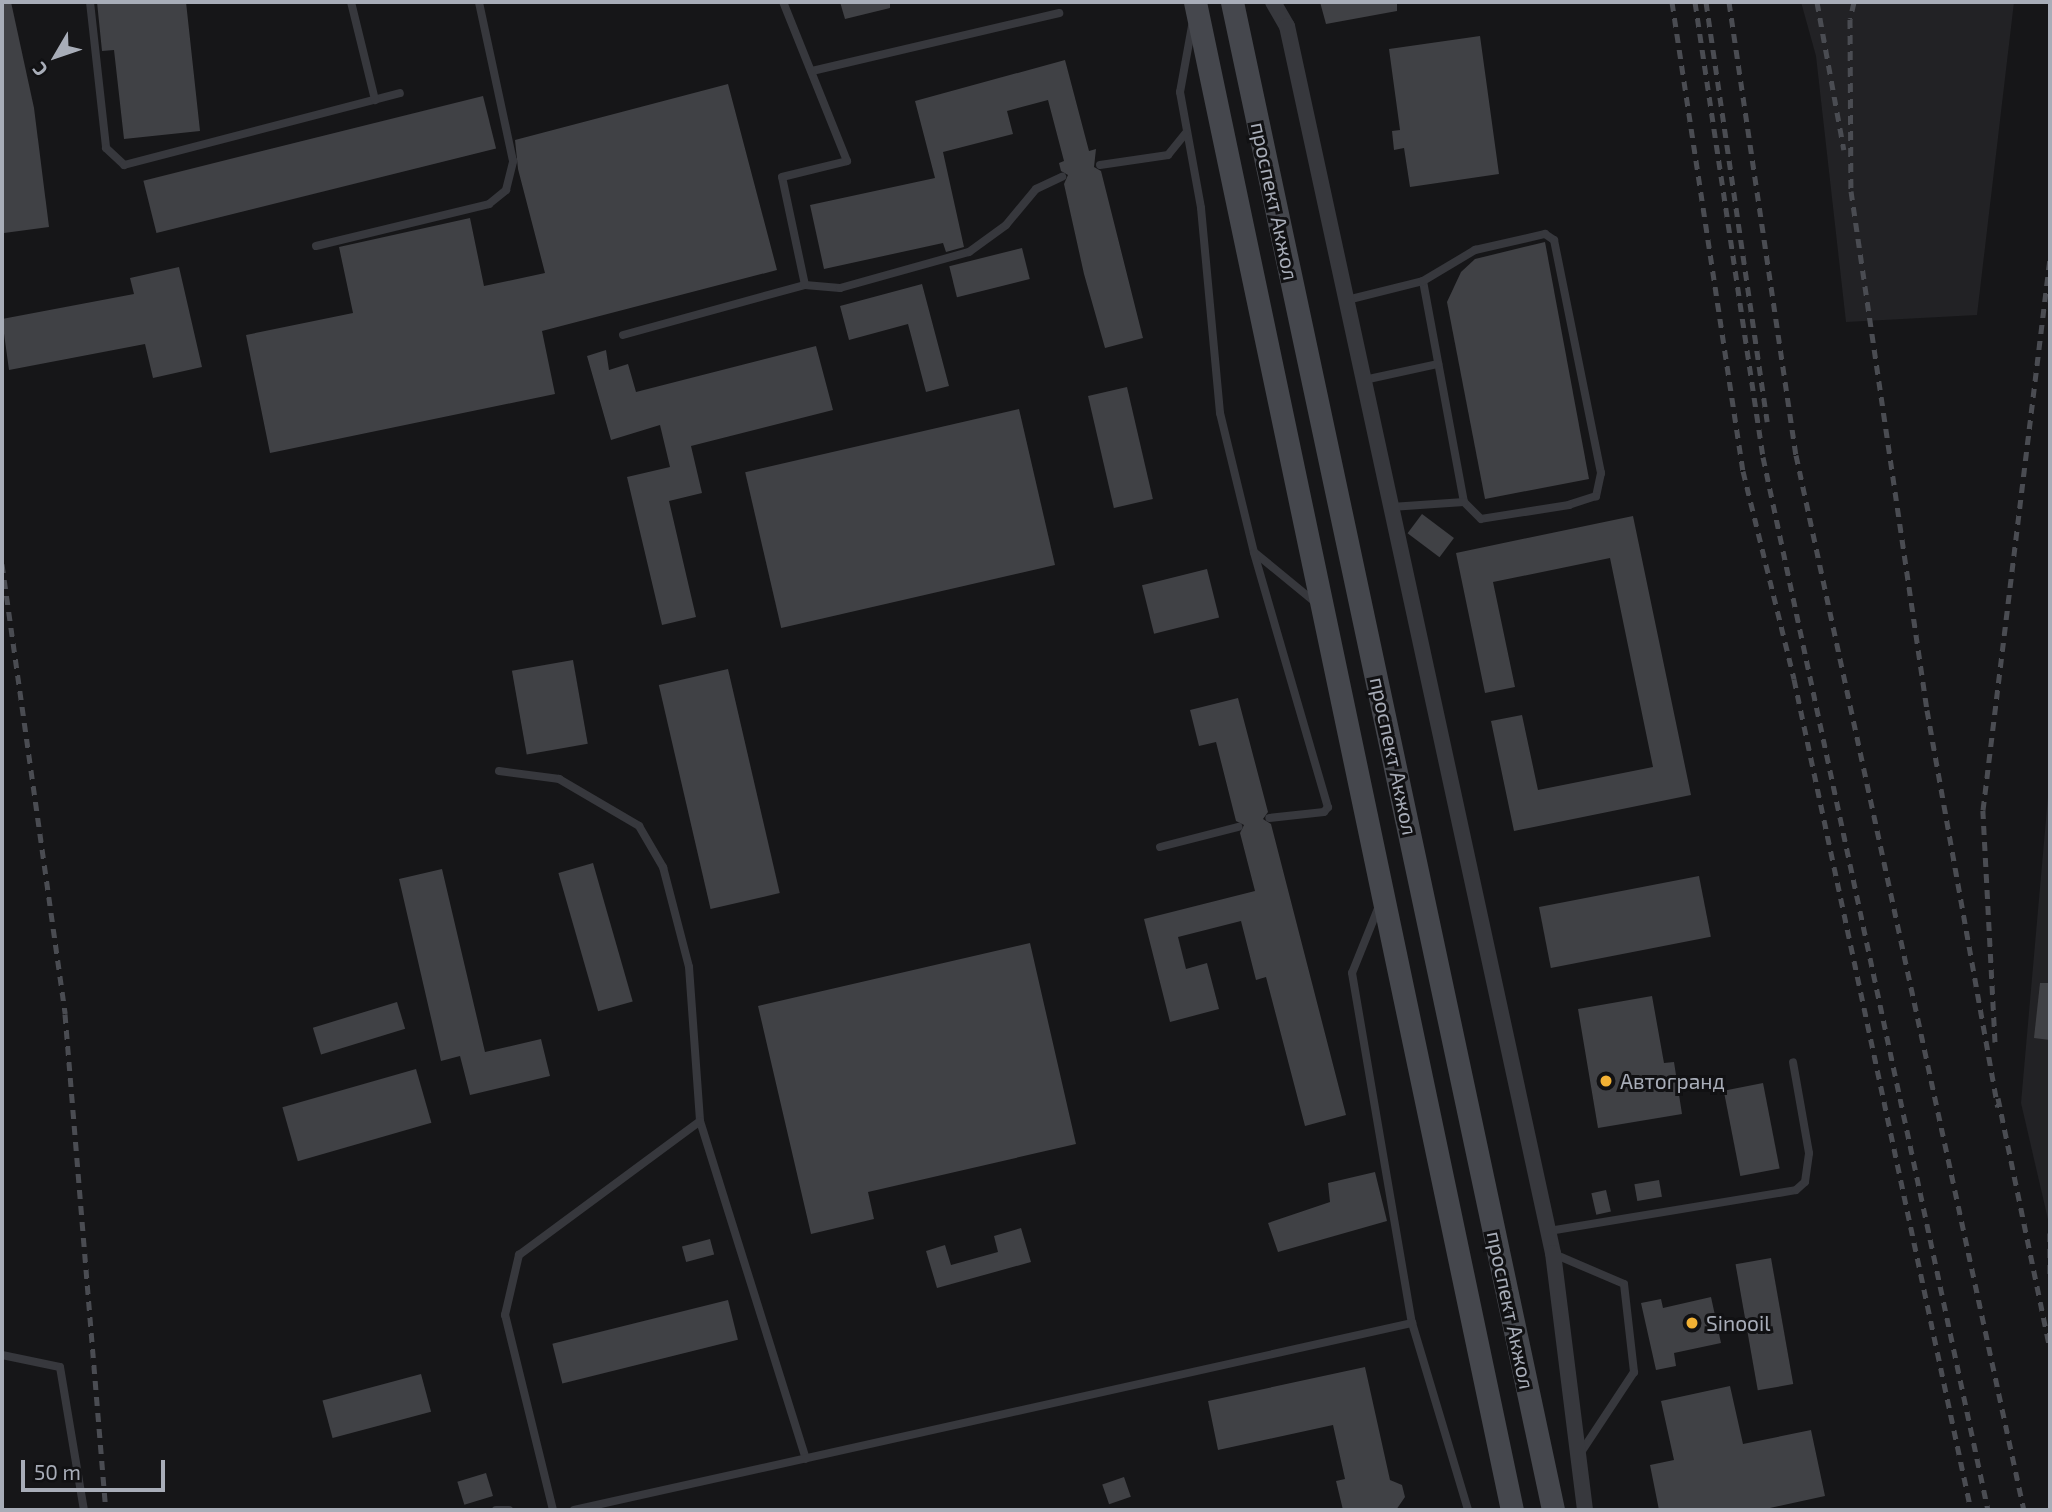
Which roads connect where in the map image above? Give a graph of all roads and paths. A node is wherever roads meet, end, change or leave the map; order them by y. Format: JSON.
{"nodes":[{"id":1,"x":90,"y":2,"type":"edge"},
{"id":2,"x":351,"y":2,"type":"edge"},
{"id":3,"x":479,"y":2,"type":"edge"},
{"id":4,"x":783,"y":2,"type":"edge"},
{"id":5,"x":1231,"y":2,"type":"edge"},
{"id":6,"x":1273,"y":2,"type":"edge"},
{"id":7,"x":1283,"y":2,"type":"edge"},
{"id":8,"x":1195,"y":4,"type":"edge"},
{"id":9,"x":1059,"y":13,"type":"dead end"},
{"id":10,"x":1287,"y":26,"type":"junction"},
{"id":11,"x":811,"y":72,"type":"junction"},
{"id":12,"x":400,"y":93,"type":"dead end"},
{"id":13,"x":375,"y":100,"type":"junction"},
{"id":14,"x":1186,"y":133,"type":"junction"},
{"id":15,"x":1100,"y":165,"type":"dead end"},
{"id":16,"x":1062,"y":177,"type":"dead end"},
{"id":17,"x":316,"y":246,"type":"dead end"},
{"id":18,"x":1423,"y":281,"type":"junction"},
{"id":19,"x":805,"y":285,"type":"junction"},
{"id":20,"x":1346,"y":300,"type":"junction"},
{"id":21,"x":623,"y":335,"type":"dead end"},
{"id":22,"x":1438,"y":364,"type":"junction"},
{"id":23,"x":1364,"y":380,"type":"junction"},
{"id":24,"x":1464,"y":502,"type":"junction"},
{"id":25,"x":1391,"y":507,"type":"junction"},
{"id":26,"x":1254,"y":552,"type":"junction"},
{"id":27,"x":1324,"y":609,"type":"junction"},
{"id":28,"x":499,"y":771,"type":"dead end"},
{"id":29,"x":1402,"y":790,"type":"junction"},
{"id":30,"x":1364,"y":800,"type":"junction"},
{"id":31,"x":1269,"y":818,"type":"dead end"},
{"id":32,"x":1238,"y":827,"type":"dead end"},
{"id":33,"x":1160,"y":847,"type":"dead end"},
{"id":34,"x":1384,"y":894,"type":"junction"},
{"id":35,"x":1793,"y":1062,"type":"dead end"},
{"id":36,"x":700,"y":1121,"type":"junction"},
{"id":37,"x":1549,"y":1231,"type":"junction"},
{"id":38,"x":1553,"y":1253,"type":"junction"},
{"id":39,"x":1412,"y":1322,"type":"junction"},
{"id":40,"x":2,"y":1355,"type":"edge"},
{"id":41,"x":1578,"y":1457,"type":"junction"},
{"id":42,"x":806,"y":1459,"type":"junction"},
{"id":43,"x":84,"y":1510,"type":"edge"},
{"id":44,"x":496,"y":1510,"type":"edge"},
{"id":45,"x":509,"y":1510,"type":"edge"},
{"id":46,"x":553,"y":1510,"type":"edge"},
{"id":47,"x":574,"y":1510,"type":"edge"},
{"id":48,"x":1468,"y":1510,"type":"edge"},
{"id":49,"x":1512,"y":1510,"type":"edge"},
{"id":50,"x":1553,"y":1510,"type":"edge"},
{"id":51,"x":1585,"y":1510,"type":"edge"}],
"edges":[{"from":1,"to":13,"type":"lane"},
{"from":2,"to":13,"type":"lane"},
{"from":3,"to":17,"type":"lane"},
{"from":4,"to":11,"type":"lane"},
{"from":5,"to":29,"type":"main road","name":"проспект Акжол"},
{"from":6,"to":10,"type":"street"},
{"from":7,"to":10,"type":"street"},
{"from":8,"to":14,"type":"lane"},
{"from":8,"to":27,"type":"main road","name":"проспект Акжол"},
{"from":9,"to":11,"type":"lane"},
{"from":10,"to":20,"type":"street"},
{"from":11,"to":19,"type":"lane"},
{"from":12,"to":13,"type":"lane"},
{"from":14,"to":15,"type":"lane"},
{"from":14,"to":26,"type":"lane"},
{"from":16,"to":19,"type":"lane"},
{"from":18,"to":20,"type":"lane"},
{"from":18,"to":22,"type":"lane"},
{"from":18,"to":24,"type":"lane"},
{"from":19,"to":21,"type":"lane"},
{"from":20,"to":23,"type":"street"},
{"from":22,"to":23,"type":"lane"},
{"from":22,"to":24,"type":"lane"},
{"from":23,"to":25,"type":"street"},
{"from":24,"to":25,"type":"lane"},
{"from":25,"to":37,"type":"street"},
{"from":26,"to":27,"type":"lane"},
{"from":26,"to":31,"type":"lane"},
{"from":27,"to":30,"type":"main road","name":"проспект Акжол"},
{"from":28,"to":36,"type":"lane"},
{"from":29,"to":30,"type":"main road"},
{"from":29,"to":50,"type":"main road","name":"проспект Акжол"},
{"from":30,"to":34,"type":"main road","name":"проспект Акжол"},
{"from":32,"to":33,"type":"lane"},
{"from":34,"to":39,"type":"lane"},
{"from":34,"to":49,"type":"main road","name":"проспект Акжол"},
{"from":35,"to":37,"type":"lane"},
{"from":36,"to":42,"type":"lane"},
{"from":36,"to":46,"type":"lane"},
{"from":37,"to":38,"type":"street"},
{"from":38,"to":41,"type":"street"},
{"from":38,"to":41,"type":"lane"},
{"from":39,"to":42,"type":"lane"},
{"from":39,"to":48,"type":"lane"},
{"from":40,"to":43,"type":"lane"},
{"from":41,"to":51,"type":"street"},
{"from":42,"to":47,"type":"lane"},
{"from":44,"to":45,"type":"lane"}]}
